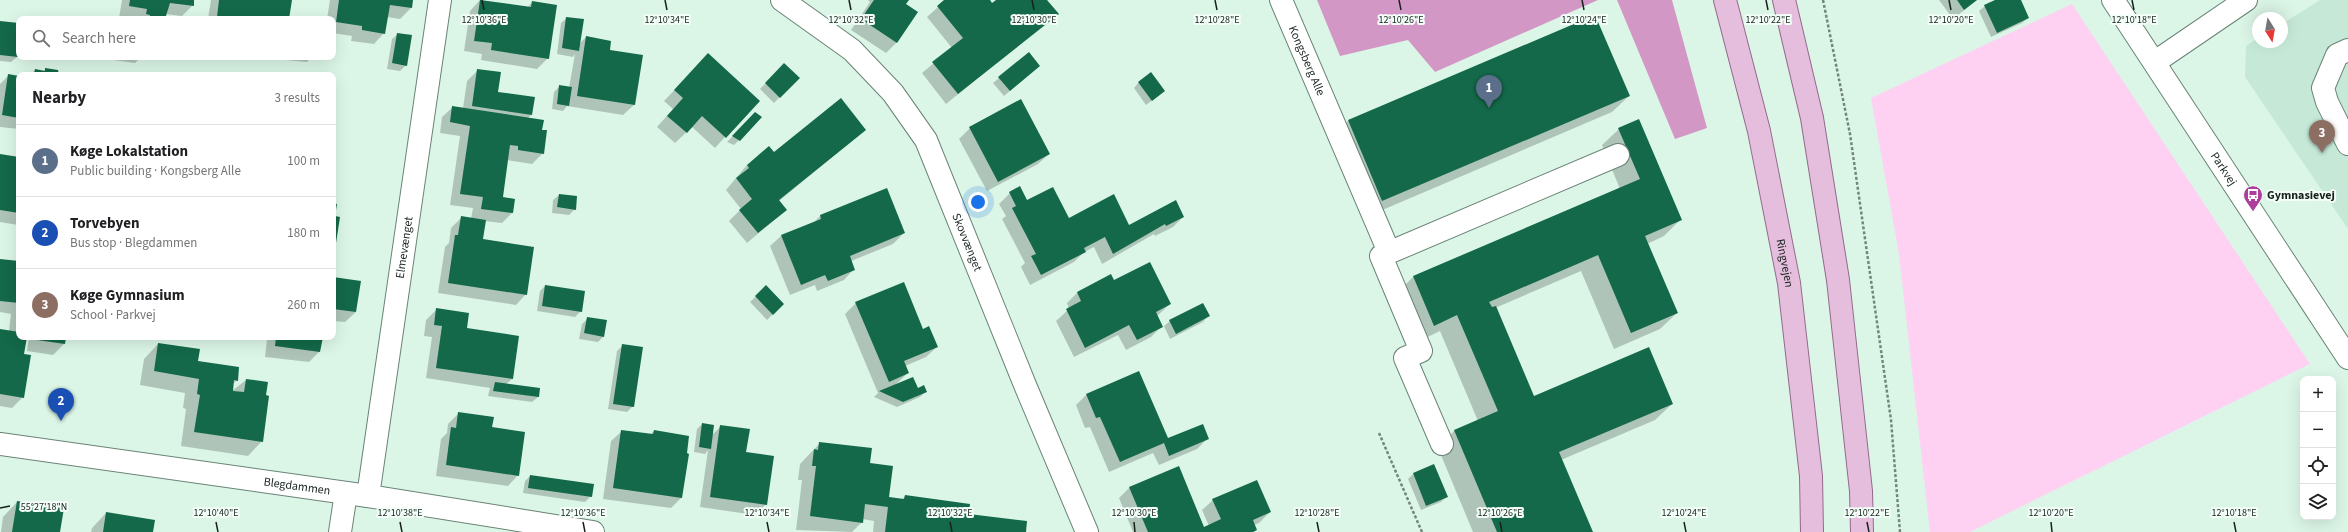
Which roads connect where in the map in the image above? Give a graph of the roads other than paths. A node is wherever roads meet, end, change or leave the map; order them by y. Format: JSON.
{"nodes":[{"id":1,"x":440,"y":0,"type":"edge"},
{"id":2,"x":782,"y":0,"type":"edge"},
{"id":3,"x":1281,"y":0,"type":"edge"},
{"id":4,"x":1725,"y":0,"type":"edge"},
{"id":5,"x":1784,"y":0,"type":"edge"},
{"id":6,"x":2113,"y":0,"type":"edge"},
{"id":7,"x":2246,"y":0,"type":"edge"},
{"id":8,"x":2348,"y":50,"type":"edge"},
{"id":9,"x":2155,"y":62,"type":"junction"},
{"id":10,"x":2345,"y":130,"type":"edge"},
{"id":11,"x":1618,"y":154,"type":"dead end"},
{"id":12,"x":1389,"y":252,"type":"junction"},
{"id":13,"x":2348,"y":358,"type":"edge"},
{"id":14,"x":0,"y":444,"type":"edge"},
{"id":15,"x":1442,"y":444,"type":"dead end"},
{"id":16,"x":346,"y":493,"type":"junction"},
{"id":17,"x":368,"y":496,"type":"junction"},
{"id":18,"x":340,"y":532,"type":"edge"},
{"id":19,"x":593,"y":532,"type":"edge"},
{"id":20,"x":1087,"y":532,"type":"edge"},
{"id":21,"x":1812,"y":532,"type":"edge"},
{"id":22,"x":1862,"y":532,"type":"edge"}],
"edges":[{"from":1,"to":17,"type":"street","name":"Elmevænget"},
{"from":2,"to":20,"type":"street","name":"Skovvænget"},
{"from":3,"to":12,"type":"street","name":"Kongsberg Alle"},
{"from":4,"to":21,"type":"main road","name":"Ringvejen"},
{"from":5,"to":22,"type":"main road"},
{"from":6,"to":9,"type":"street","name":"Parkvej"},
{"from":7,"to":9,"type":"street"},
{"from":8,"to":10,"type":"street"},
{"from":9,"to":13,"type":"street","name":"Parkvej"},
{"from":11,"to":12,"type":"street"},
{"from":12,"to":15,"type":"street"},
{"from":14,"to":16,"type":"street","name":"Blegdammen"},
{"from":16,"to":17,"type":"street","name":"Blegdammen"},
{"from":16,"to":18,"type":"street"},
{"from":17,"to":19,"type":"street","name":"Blegdammen"}]}
